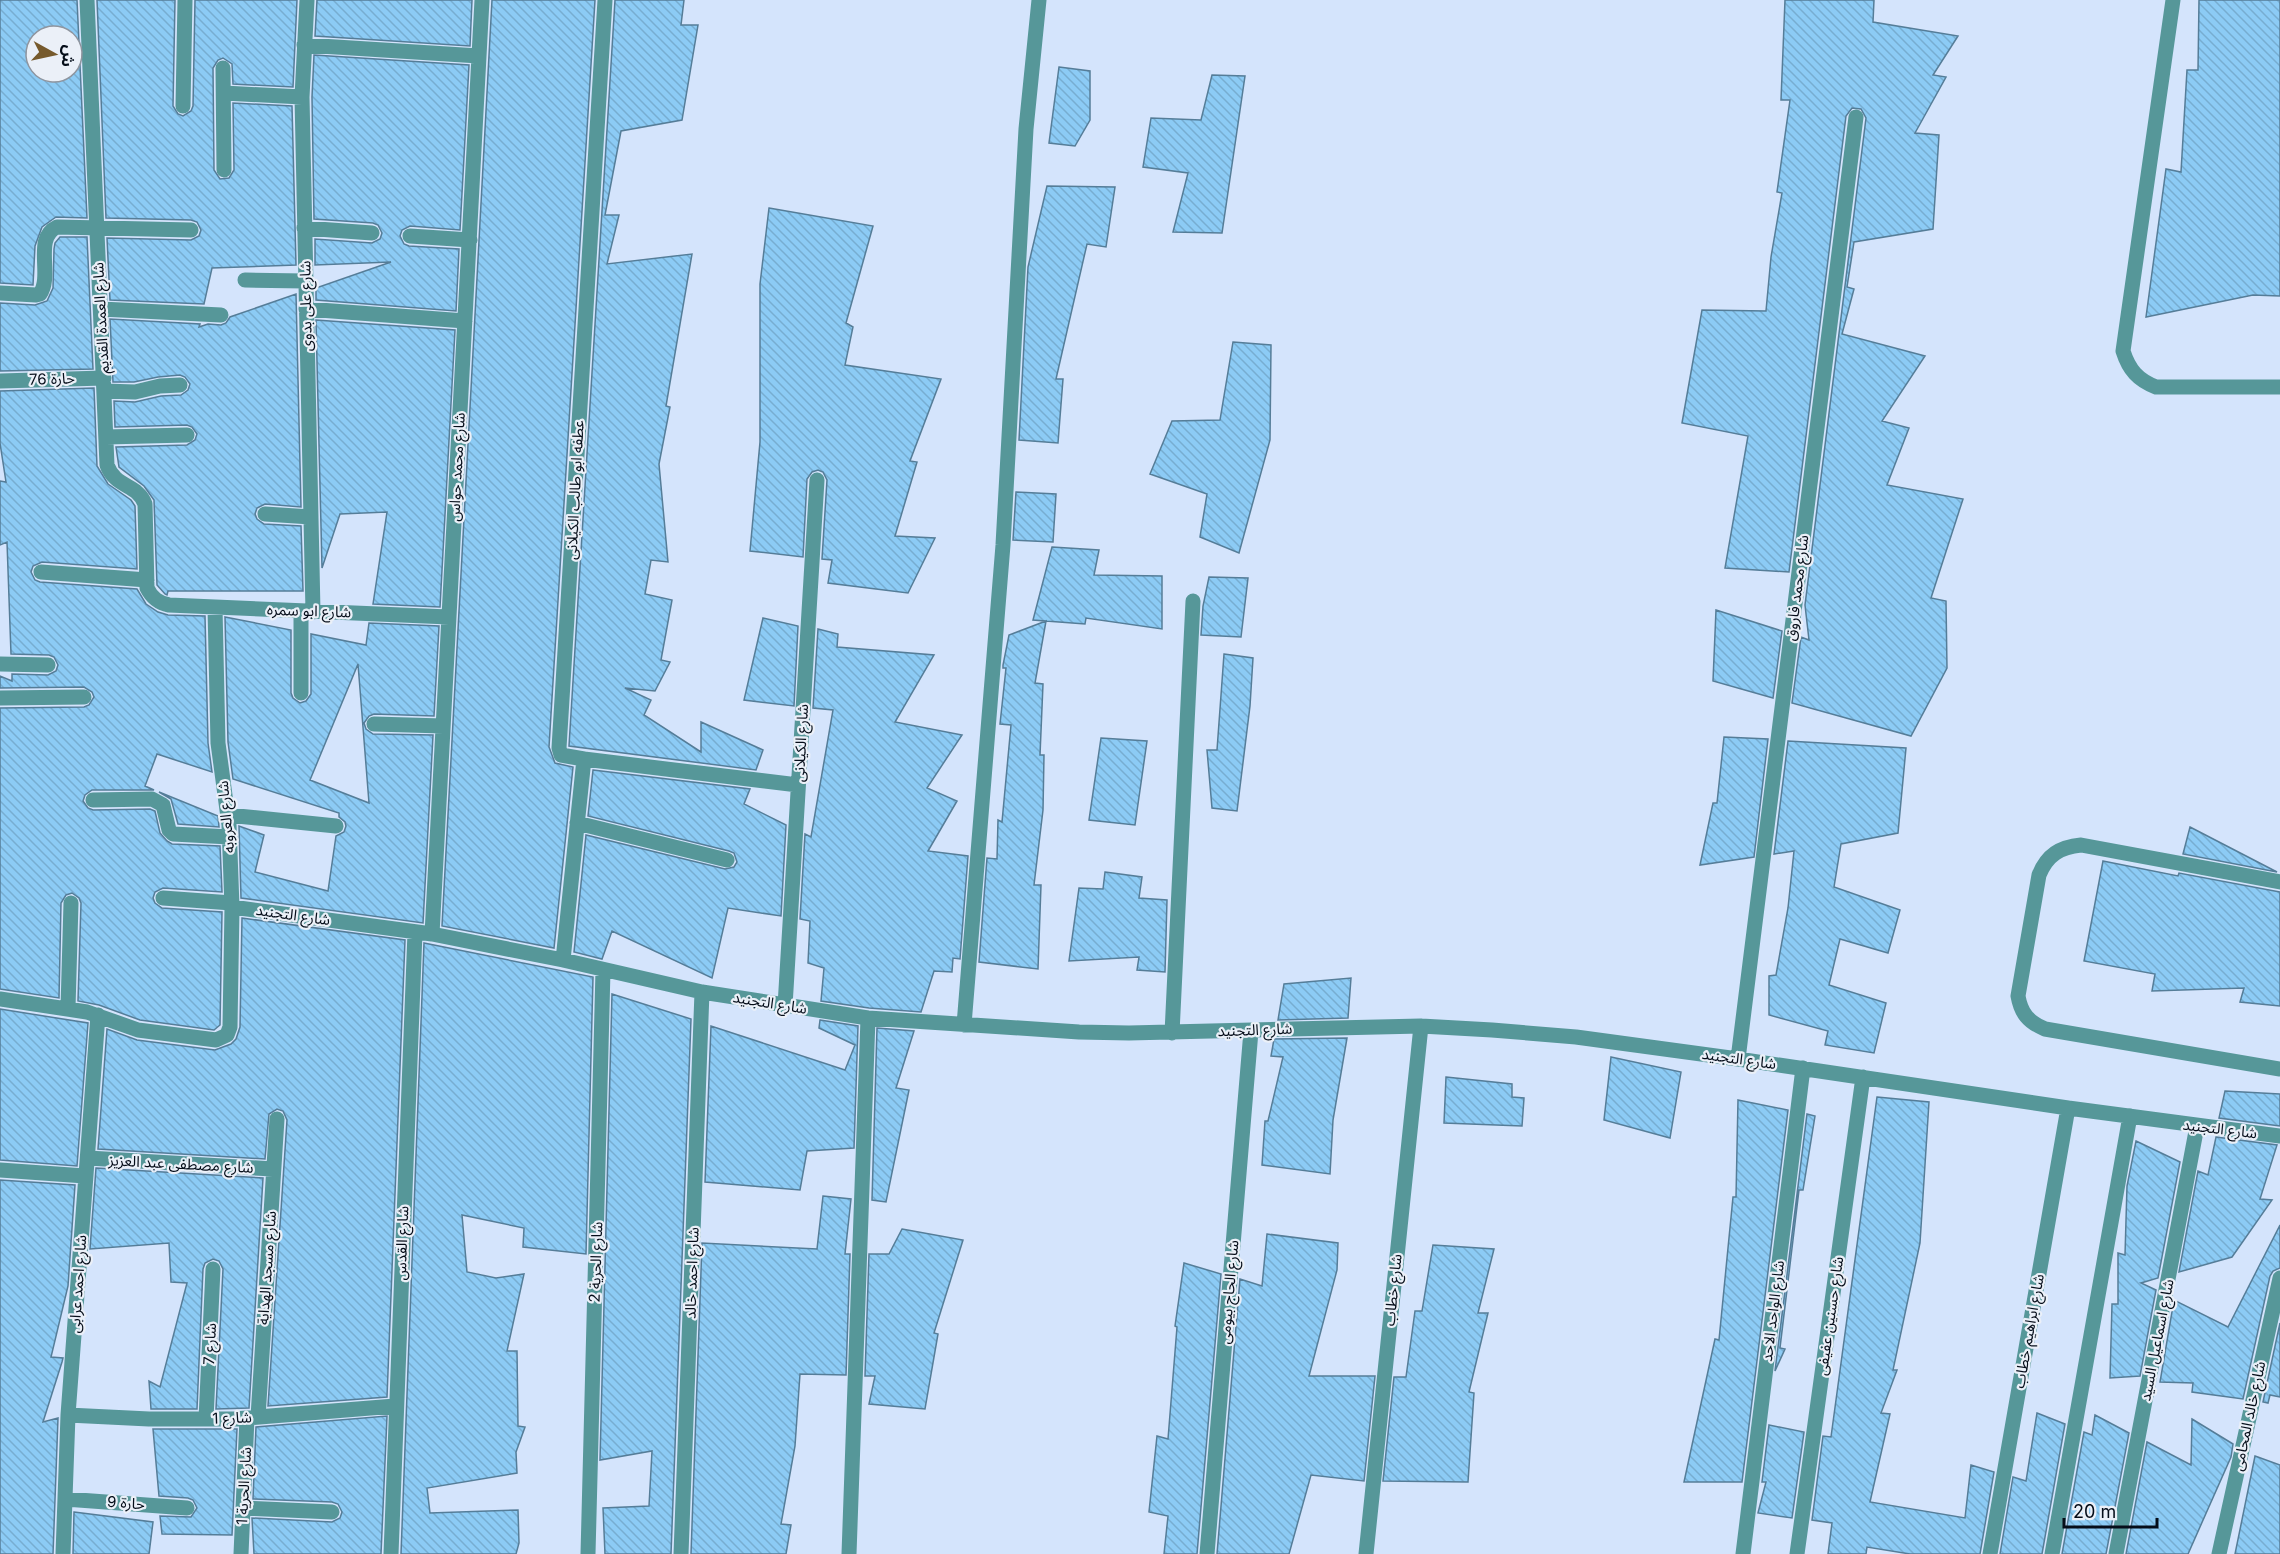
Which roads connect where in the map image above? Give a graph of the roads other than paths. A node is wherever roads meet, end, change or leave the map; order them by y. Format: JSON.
{"nodes":[{"id":1,"x":87,"y":0,"type":"edge"},
{"id":2,"x":185,"y":0,"type":"edge"},
{"id":3,"x":307,"y":0,"type":"edge"},
{"id":4,"x":482,"y":0,"type":"edge"},
{"id":5,"x":605,"y":0,"type":"edge"},
{"id":6,"x":1039,"y":0,"type":"edge"},
{"id":7,"x":2173,"y":0,"type":"edge"},
{"id":8,"x":304,"y":45,"type":"junction"},
{"id":9,"x":479,"y":56,"type":"junction"},
{"id":10,"x":223,"y":68,"type":"dead end"},
{"id":11,"x":224,"y":93,"type":"junction"},
{"id":12,"x":302,"y":97,"type":"junction"},
{"id":13,"x":183,"y":106,"type":"dead end"},
{"id":14,"x":1856,"y":117,"type":"dead end"},
{"id":15,"x":224,"y":170,"type":"dead end"},
{"id":16,"x":97,"y":228,"type":"junction"},
{"id":17,"x":304,"y":228,"type":"junction"},
{"id":18,"x":191,"y":230,"type":"dead end"},
{"id":19,"x":372,"y":233,"type":"dead end"},
{"id":20,"x":410,"y":236,"type":"dead end"},
{"id":21,"x":470,"y":240,"type":"junction"},
{"id":22,"x":245,"y":280,"type":"dead end"},
{"id":23,"x":305,"y":281,"type":"junction"},
{"id":24,"x":0,"y":293,"type":"edge"},
{"id":25,"x":101,"y":309,"type":"junction"},
{"id":26,"x":306,"y":309,"type":"junction"},
{"id":27,"x":221,"y":315,"type":"dead end"},
{"id":28,"x":465,"y":321,"type":"junction"},
{"id":29,"x":0,"y":381,"type":"edge"},
{"id":30,"x":104,"y":385,"type":"junction"},
{"id":31,"x":180,"y":385,"type":"dead end"},
{"id":32,"x":2280,"y":387,"type":"edge"},
{"id":33,"x":188,"y":435,"type":"dead end"},
{"id":34,"x":106,"y":437,"type":"junction"},
{"id":35,"x":817,"y":480,"type":"dead end"},
{"id":36,"x":265,"y":514,"type":"dead end"},
{"id":37,"x":310,"y":517,"type":"junction"},
{"id":38,"x":41,"y":572,"type":"dead end"},
{"id":39,"x":147,"y":580,"type":"junction"},
{"id":40,"x":1193,"y":601,"type":"dead end"},
{"id":41,"x":215,"y":608,"type":"junction"},
{"id":42,"x":307,"y":611,"type":"junction"},
{"id":43,"x":449,"y":617,"type":"junction"},
{"id":44,"x":0,"y":664,"type":"edge"},
{"id":45,"x":48,"y":665,"type":"dead end"},
{"id":46,"x":301,"y":693,"type":"dead end"},
{"id":47,"x":84,"y":697,"type":"dead end"},
{"id":48,"x":0,"y":698,"type":"edge"},
{"id":49,"x":374,"y":724,"type":"dead end"},
{"id":50,"x":443,"y":726,"type":"junction"},
{"id":51,"x":584,"y":759,"type":"junction"},
{"id":52,"x":798,"y":785,"type":"junction"},
{"id":53,"x":93,"y":800,"type":"dead end"},
{"id":54,"x":228,"y":814,"type":"junction"},
{"id":55,"x":577,"y":823,"type":"junction"},
{"id":56,"x":336,"y":826,"type":"dead end"},
{"id":57,"x":230,"y":837,"type":"junction"},
{"id":58,"x":727,"y":861,"type":"dead end"},
{"id":59,"x":2280,"y":882,"type":"edge"},
{"id":60,"x":163,"y":898,"type":"dead end"},
{"id":61,"x":71,"y":903,"type":"dead end"},
{"id":62,"x":232,"y":905,"type":"junction"},
{"id":63,"x":415,"y":932,"type":"junction"},
{"id":64,"x":432,"y":934,"type":"junction"},
{"id":65,"x":563,"y":960,"type":"junction"},
{"id":66,"x":603,"y":970,"type":"junction"},
{"id":67,"x":702,"y":992,"type":"junction"},
{"id":68,"x":0,"y":999,"type":"edge"},
{"id":69,"x":785,"y":1006,"type":"junction"},
{"id":70,"x":68,"y":1008,"type":"junction"},
{"id":71,"x":98,"y":1015,"type":"junction"},
{"id":72,"x":867,"y":1018,"type":"junction"},
{"id":73,"x":964,"y":1025,"type":"junction"},
{"id":74,"x":1420,"y":1026,"type":"junction"},
{"id":75,"x":1251,"y":1031,"type":"junction"},
{"id":76,"x":1172,"y":1034,"type":"junction"},
{"id":77,"x":1738,"y":1059,"type":"junction"},
{"id":78,"x":1803,"y":1068,"type":"junction"},
{"id":79,"x":2280,"y":1069,"type":"edge"},
{"id":80,"x":1863,"y":1077,"type":"junction"},
{"id":81,"x":2068,"y":1108,"type":"junction"},
{"id":82,"x":2130,"y":1116,"type":"junction"},
{"id":83,"x":277,"y":1119,"type":"dead end"},
{"id":84,"x":2197,"y":1126,"type":"junction"},
{"id":85,"x":2280,"y":1136,"type":"edge"},
{"id":86,"x":88,"y":1158,"type":"junction"},
{"id":87,"x":273,"y":1169,"type":"junction"},
{"id":88,"x":0,"y":1170,"type":"edge"},
{"id":89,"x":85,"y":1176,"type":"junction"},
{"id":90,"x":213,"y":1269,"type":"dead end"},
{"id":91,"x":2280,"y":1278,"type":"edge"},
{"id":92,"x":395,"y":1406,"type":"junction"},
{"id":93,"x":68,"y":1415,"type":"junction"},
{"id":94,"x":253,"y":1418,"type":"junction"},
{"id":95,"x":206,"y":1419,"type":"junction"},
{"id":96,"x":65,"y":1499,"type":"junction"},
{"id":97,"x":187,"y":1508,"type":"dead end"},
{"id":98,"x":243,"y":1508,"type":"junction"},
{"id":99,"x":332,"y":1512,"type":"dead end"},
{"id":100,"x":63,"y":1554,"type":"edge"},
{"id":101,"x":241,"y":1554,"type":"edge"},
{"id":102,"x":391,"y":1554,"type":"edge"},
{"id":103,"x":588,"y":1554,"type":"edge"},
{"id":104,"x":681,"y":1554,"type":"edge"},
{"id":105,"x":849,"y":1554,"type":"edge"},
{"id":106,"x":1207,"y":1554,"type":"edge"},
{"id":107,"x":1366,"y":1554,"type":"edge"},
{"id":108,"x":1743,"y":1554,"type":"edge"},
{"id":109,"x":1797,"y":1554,"type":"edge"},
{"id":110,"x":1990,"y":1554,"type":"edge"},
{"id":111,"x":2052,"y":1554,"type":"edge"},
{"id":112,"x":2116,"y":1554,"type":"edge"},
{"id":113,"x":2219,"y":1554,"type":"edge"}],
"edges":[{"from":1,"to":16,"type":"street","name":"شارع العمدة القديم"},
{"from":2,"to":13,"type":"street"},
{"from":3,"to":8,"type":"street","name":"شارع على بدوى"},
{"from":4,"to":9,"type":"street","name":"شارع محمد حواس"},
{"from":5,"to":51,"type":"street","name":"عطفه ابو طالب الكيلانى"},
{"from":6,"to":73,"type":"street"},
{"from":7,"to":32,"type":"street"},
{"from":8,"to":9,"type":"street"},
{"from":8,"to":12,"type":"street","name":"شارع على بدوى"},
{"from":9,"to":21,"type":"street","name":"شارع محمد حواس"},
{"from":10,"to":11,"type":"street"},
{"from":11,"to":12,"type":"street"},
{"from":11,"to":15,"type":"street"},
{"from":12,"to":17,"type":"street","name":"شارع على بدوى"},
{"from":14,"to":77,"type":"street","name":"شارع محمد فاروق"},
{"from":16,"to":18,"type":"street"},
{"from":16,"to":24,"type":"street"},
{"from":16,"to":25,"type":"street","name":"شارع العمدة القديم"},
{"from":17,"to":19,"type":"street"},
{"from":17,"to":23,"type":"street","name":"شارع على بدوى"},
{"from":20,"to":21,"type":"street"},
{"from":21,"to":28,"type":"street","name":"شارع محمد حواس"},
{"from":22,"to":23,"type":"street"},
{"from":23,"to":26,"type":"street","name":"شارع على بدوى"},
{"from":25,"to":27,"type":"street"},
{"from":25,"to":30,"type":"street","name":"شارع العمدة القديم"},
{"from":26,"to":28,"type":"street"},
{"from":26,"to":37,"type":"street","name":"شارع على بدوى"},
{"from":28,"to":43,"type":"street","name":"شارع محمد حواس"},
{"from":29,"to":30,"type":"street","name":"حارة 76"},
{"from":30,"to":31,"type":"street","name":"حارة 76"},
{"from":30,"to":34,"type":"street","name":"شارع العمدة القديم"},
{"from":33,"to":34,"type":"street"},
{"from":34,"to":39,"type":"street","name":"شارع العمدة القديم"},
{"from":35,"to":52,"type":"street","name":"شارع الكيلانى"},
{"from":36,"to":37,"type":"street"},
{"from":37,"to":42,"type":"street","name":"شارع على بدوى"},
{"from":38,"to":39,"type":"street"},
{"from":39,"to":41,"type":"street","name":"شارع ابو سمره"},
{"from":40,"to":76,"type":"street"},
{"from":41,"to":42,"type":"street","name":"شارع ابو سمره"},
{"from":41,"to":54,"type":"street","name":"شارع العروبه"},
{"from":42,"to":43,"type":"street","name":"شارع ابو سمره"},
{"from":42,"to":46,"type":"street","name":"شارع على بدوى"},
{"from":43,"to":50,"type":"street","name":"شارع محمد حواس"},
{"from":44,"to":45,"type":"street"},
{"from":47,"to":48,"type":"street"},
{"from":49,"to":50,"type":"street"},
{"from":50,"to":64,"type":"street","name":"شارع محمد حواس"},
{"from":51,"to":52,"type":"street"},
{"from":51,"to":55,"type":"street"},
{"from":52,"to":69,"type":"street","name":"شارع الكيلانى"},
{"from":53,"to":57,"type":"street"},
{"from":54,"to":56,"type":"street"},
{"from":54,"to":57,"type":"street","name":"شارع العروبه"},
{"from":55,"to":58,"type":"street"},
{"from":55,"to":65,"type":"street"},
{"from":57,"to":62,"type":"street","name":"شارع العروبه"},
{"from":59,"to":79,"type":"street"},
{"from":60,"to":62,"type":"street","name":"شارع التجنيد"},
{"from":61,"to":70,"type":"street"},
{"from":62,"to":63,"type":"street","name":"شارع التجنيد"},
{"from":62,"to":71,"type":"street","name":"شارع العروبه"},
{"from":63,"to":64,"type":"street","name":"شارع التجنيد"},
{"from":63,"to":92,"type":"street","name":"شارع القدس"},
{"from":64,"to":65,"type":"street","name":"شارع التجنيد"},
{"from":65,"to":66,"type":"street","name":"شارع التجنيد"},
{"from":66,"to":67,"type":"street","name":"شارع التجنيد"},
{"from":66,"to":103,"type":"street","name":"شارع الحرية 2"},
{"from":67,"to":69,"type":"street","name":"شارع التجنيد"},
{"from":67,"to":104,"type":"street","name":"شارع احمد خالد"},
{"from":68,"to":70,"type":"street"},
{"from":69,"to":72,"type":"street","name":"شارع التجنيد"},
{"from":70,"to":71,"type":"street"},
{"from":71,"to":86,"type":"street","name":"شارع احمد عرابى"},
{"from":72,"to":73,"type":"street","name":"شارع التجنيد"},
{"from":72,"to":105,"type":"street"},
{"from":73,"to":76,"type":"street","name":"شارع التجنيد"},
{"from":74,"to":75,"type":"street","name":"شارع التجنيد"},
{"from":74,"to":77,"type":"street","name":"شارع التجنيد"},
{"from":74,"to":107,"type":"street","name":"شارع خطاب"},
{"from":75,"to":76,"type":"street","name":"شارع التجنيد"},
{"from":75,"to":106,"type":"street","name":"شارع الحاج بيومى"},
{"from":77,"to":78,"type":"street","name":"شارع التجنيد"},
{"from":78,"to":80,"type":"street","name":"شارع التجنيد"},
{"from":78,"to":108,"type":"street","name":"شارع الواحد الاحد"},
{"from":80,"to":81,"type":"street","name":"شارع التجنيد"},
{"from":80,"to":109,"type":"street","name":"شارع حسنين عفيفى"},
{"from":81,"to":82,"type":"street","name":"شارع التجنيد"},
{"from":81,"to":110,"type":"street","name":"شارع ابراهيم خطاب"},
{"from":82,"to":84,"type":"street","name":"شارع التجنيد"},
{"from":82,"to":111,"type":"street"},
{"from":83,"to":87,"type":"street","name":"شارع مسجد الهداية"},
{"from":84,"to":85,"type":"street","name":"شارع التجنيد"},
{"from":84,"to":112,"type":"street","name":"شارع اسماعيل السيد"},
{"from":86,"to":87,"type":"street","name":"شارع مصطفى عبد العزيز"},
{"from":86,"to":89,"type":"street","name":"شارع احمد عرابى"},
{"from":87,"to":94,"type":"street","name":"شارع مسجد الهداية"},
{"from":88,"to":89,"type":"street"},
{"from":89,"to":93,"type":"street","name":"شارع احمد عرابى"},
{"from":90,"to":95,"type":"street","name":"شارع 7"},
{"from":91,"to":113,"type":"street","name":"شارع خالد المحامى"},
{"from":92,"to":94,"type":"street","name":"شارع 1"},
{"from":92,"to":102,"type":"street","name":"شارع القدس"},
{"from":93,"to":95,"type":"street","name":"شارع 1"},
{"from":93,"to":96,"type":"street","name":"شارع احمد عرابى"},
{"from":94,"to":95,"type":"street","name":"شارع 1"},
{"from":94,"to":98,"type":"street","name":"شارع الحرية 1"},
{"from":96,"to":97,"type":"street","name":"حارة 9"},
{"from":96,"to":100,"type":"street","name":"شارع احمد عرابى"},
{"from":98,"to":99,"type":"street"},
{"from":98,"to":101,"type":"street","name":"شارع الحرية 1"}]}
